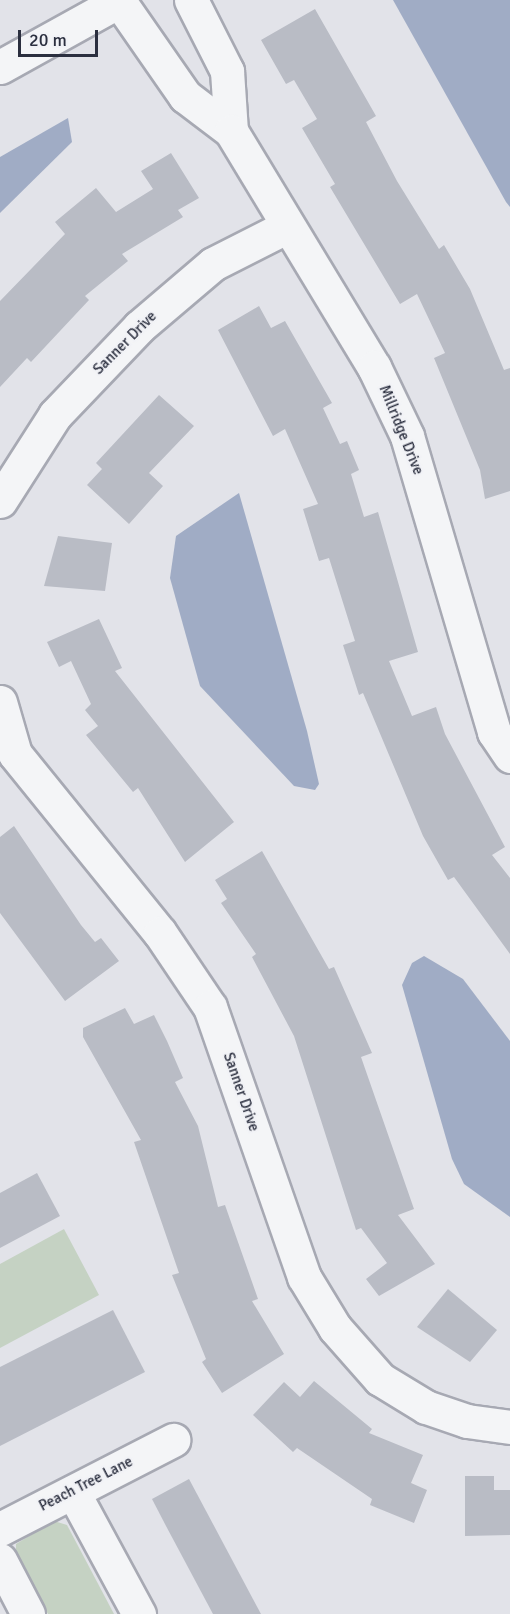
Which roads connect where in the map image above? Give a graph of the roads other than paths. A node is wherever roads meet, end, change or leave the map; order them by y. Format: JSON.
{"nodes":[{"id":1,"x":191,"y":0,"type":"edge"},
{"id":2,"x":120,"y":1,"type":"edge"},
{"id":3,"x":0,"y":67,"type":"edge"},
{"id":4,"x":231,"y":131,"type":"junction"},
{"id":5,"x":288,"y":226,"type":"junction"},
{"id":6,"x":0,"y":501,"type":"edge"},
{"id":7,"x":0,"y":702,"type":"edge"},
{"id":8,"x":510,"y":756,"type":"edge"},
{"id":9,"x":510,"y":1426,"type":"edge"},
{"id":10,"x":173,"y":1440,"type":"dead end"},
{"id":11,"x":73,"y":1492,"type":"junction"},
{"id":12,"x":0,"y":1529,"type":"edge"},
{"id":13,"x":0,"y":1560,"type":"edge"},
{"id":14,"x":28,"y":1614,"type":"edge"},
{"id":15,"x":139,"y":1614,"type":"edge"}],
"edges":[{"from":1,"to":4,"type":"street","name":"Millridge Drive"},
{"from":2,"to":3,"type":"street"},
{"from":2,"to":4,"type":"street","name":"Millridge Drive"},
{"from":4,"to":5,"type":"street","name":"Millridge Drive"},
{"from":5,"to":6,"type":"street","name":"Sanner Drive"},
{"from":5,"to":8,"type":"street","name":"Millridge Drive"},
{"from":7,"to":9,"type":"street","name":"Sanner Drive"},
{"from":10,"to":11,"type":"street","name":"Peach Tree Lane"},
{"from":11,"to":12,"type":"street","name":"Peach Tree Lane"},
{"from":11,"to":15,"type":"street"},
{"from":13,"to":14,"type":"street"}]}
